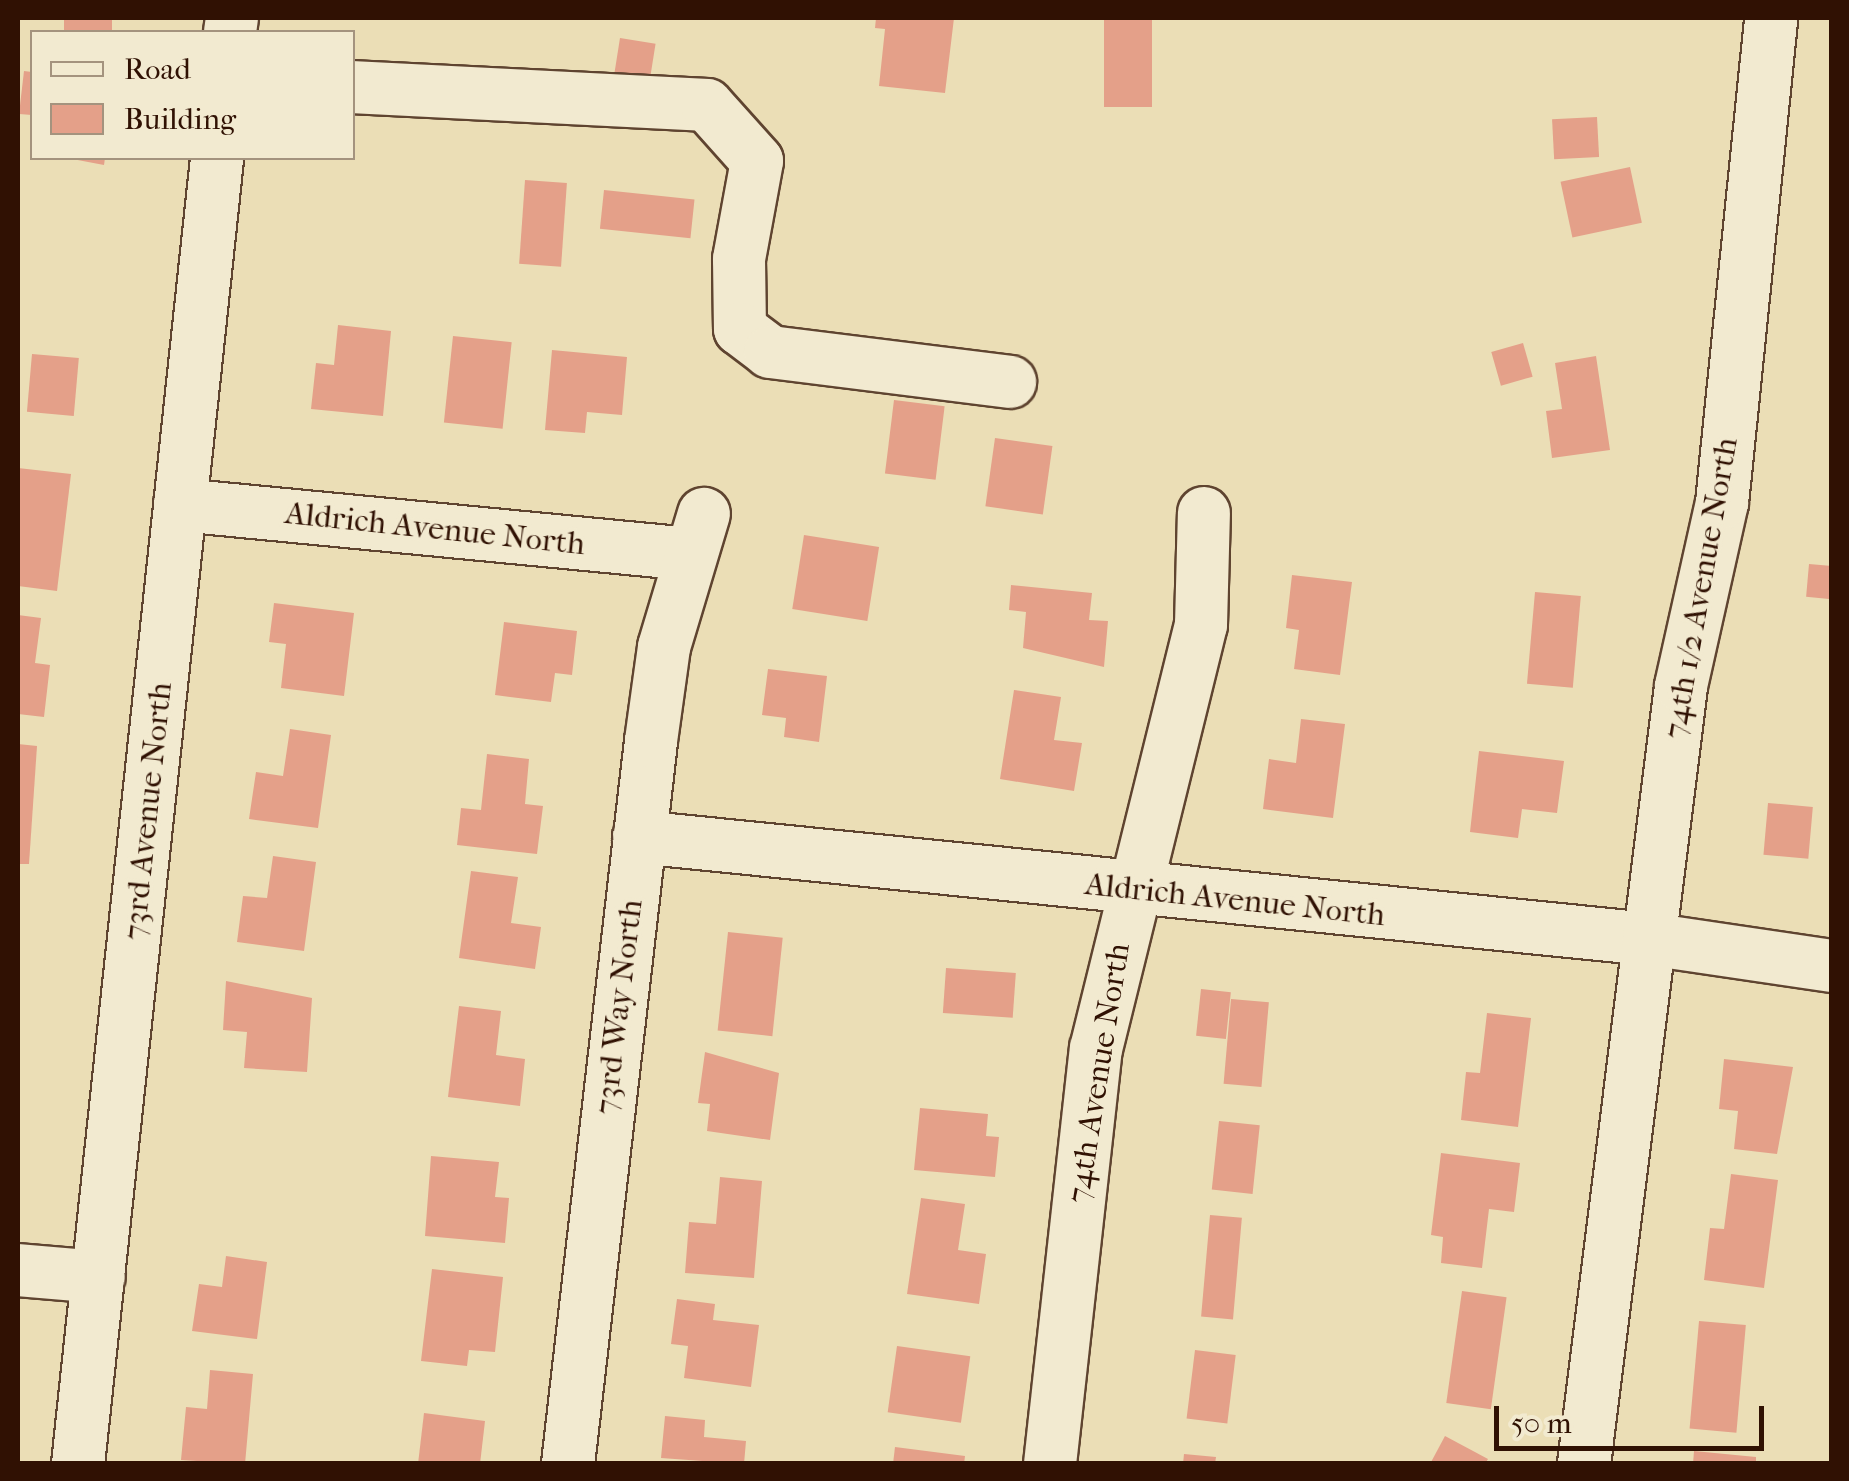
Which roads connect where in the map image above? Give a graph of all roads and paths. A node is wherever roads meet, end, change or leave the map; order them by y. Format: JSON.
{"nodes":[{"id":1,"x":1771,"y":18,"type":"edge"},
{"id":2,"x":355,"y":86,"type":"edge"},
{"id":3,"x":217,"y":160,"type":"edge"},
{"id":4,"x":1010,"y":382,"type":"dead end"},
{"id":5,"x":180,"y":505,"type":"junction"},
{"id":6,"x":1204,"y":513,"type":"dead end"},
{"id":7,"x":697,"y":534,"type":"joint"},
{"id":8,"x":638,"y":837,"type":"junction"},
{"id":9,"x":1132,"y":890,"type":"junction"},
{"id":10,"x":1650,"y":939,"type":"junction"},
{"id":11,"x":1832,"y":966,"type":"edge"},
{"id":12,"x":18,"y":1270,"type":"edge"},
{"id":13,"x":99,"y":1277,"type":"junction"},
{"id":14,"x":78,"y":1464,"type":"edge"},
{"id":15,"x":568,"y":1464,"type":"edge"},
{"id":16,"x":1050,"y":1464,"type":"edge"},
{"id":17,"x":1584,"y":1464,"type":"edge"}],
"edges":[{"from":1,"to":10,"type":"street","name":"74th 1/2 Avenue North"},
{"from":2,"to":4,"type":"street"},
{"from":3,"to":5,"type":"street","name":"73rd Avenue North"},
{"from":5,"to":7,"type":"street","name":"Aldrich Avenue North"},
{"from":5,"to":13,"type":"street","name":"73rd Avenue North"},
{"from":6,"to":9,"type":"street","name":"74th Avenue North"},
{"from":7,"to":8,"type":"street","name":"73rd Way North"},
{"from":8,"to":9,"type":"street","name":"Aldrich Avenue North"},
{"from":8,"to":15,"type":"street","name":"73rd Way North"},
{"from":9,"to":10,"type":"street","name":"Aldrich Avenue North"},
{"from":9,"to":16,"type":"street","name":"74th Avenue North"},
{"from":10,"to":11,"type":"street","name":"Aldrich Avenue North"},
{"from":10,"to":17,"type":"street","name":"74th 1/2 Avenue North"},
{"from":12,"to":13,"type":"street"},
{"from":13,"to":14,"type":"street","name":"73rd Avenue North"}]}
